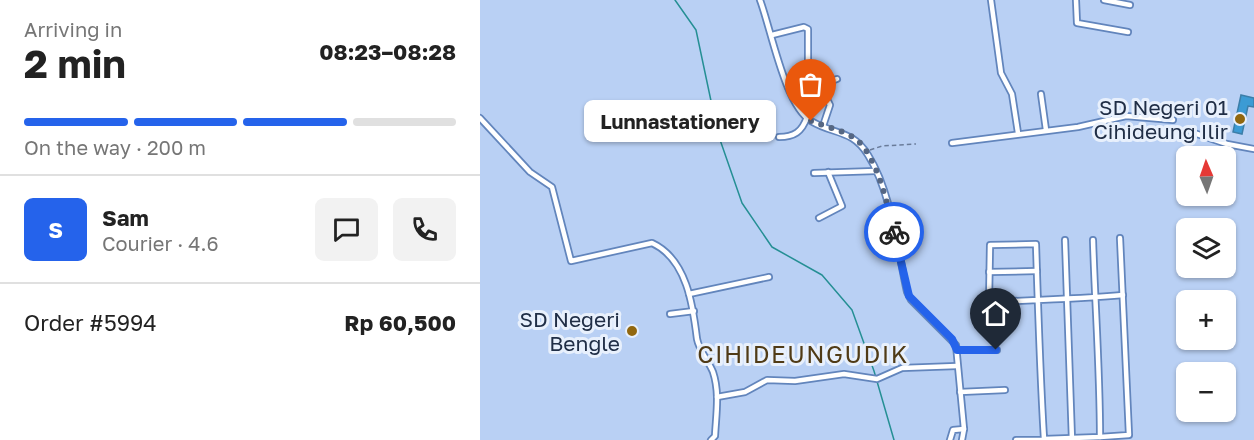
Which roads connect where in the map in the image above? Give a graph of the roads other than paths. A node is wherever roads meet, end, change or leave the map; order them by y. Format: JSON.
{"nodes":[{"id":1,"x":760,"y":0,"type":"edge"},
{"id":2,"x":991,"y":0,"type":"edge"},
{"id":3,"x":1076,"y":0,"type":"edge"},
{"id":4,"x":1104,"y":0,"type":"edge"},
{"id":5,"x":1130,"y":5,"type":"dead end"},
{"id":6,"x":1128,"y":32,"type":"dead end"},
{"id":7,"x":772,"y":35,"type":"junction"},
{"id":8,"x":837,"y":79,"type":"dead end"},
{"id":9,"x":820,"y":85,"type":"junction"},
{"id":10,"x":788,"y":87,"type":"junction"},
{"id":11,"x":1041,"y":94,"type":"dead end"},
{"id":12,"x":807,"y":117,"type":"junction"},
{"id":13,"x":480,"y":118,"type":"edge"},
{"id":14,"x":1173,"y":120,"type":"dead end"},
{"id":15,"x":823,"y":126,"type":"junction"},
{"id":16,"x":1046,"y":130,"type":"junction"},
{"id":17,"x":1191,"y":132,"type":"dead end"},
{"id":18,"x":1018,"y":133,"type":"junction"},
{"id":19,"x":779,"y":137,"type":"dead end"},
{"id":20,"x":952,"y":143,"type":"dead end"},
{"id":21,"x":1254,"y":148,"type":"edge"},
{"id":22,"x":876,"y":171,"type":"junction"},
{"id":23,"x":828,"y":172,"type":"junction"},
{"id":24,"x":814,"y":173,"type":"dead end"},
{"id":25,"x":819,"y":218,"type":"dead end"},
{"id":26,"x":1120,"y":238,"type":"dead end"},
{"id":27,"x":1065,"y":240,"type":"dead end"},
{"id":28,"x":1093,"y":240,"type":"dead end"},
{"id":29,"x":1037,"y":271,"type":"junction"},
{"id":30,"x":989,"y":272,"type":"junction"},
{"id":31,"x":769,"y":277,"type":"dead end"},
{"id":32,"x":689,"y":294,"type":"junction"},
{"id":33,"x":1123,"y":295,"type":"junction"},
{"id":34,"x":1094,"y":297,"type":"junction"},
{"id":35,"x":1067,"y":298,"type":"junction"},
{"id":36,"x":1038,"y":300,"type":"junction"},
{"id":37,"x":694,"y":311,"type":"junction"},
{"id":38,"x":669,"y":314,"type":"dead end"},
{"id":39,"x":957,"y":350,"type":"junction"},
{"id":40,"x":996,"y":350,"type":"dead end"},
{"id":41,"x":957,"y":366,"type":"junction"},
{"id":42,"x":1005,"y":390,"type":"dead end"},
{"id":43,"x":960,"y":392,"type":"junction"},
{"id":44,"x":717,"y":397,"type":"junction"},
{"id":45,"x":964,"y":429,"type":"junction"},
{"id":46,"x":1100,"y":437,"type":"junction"},
{"id":47,"x":1129,"y":437,"type":"edge"},
{"id":48,"x":1072,"y":439,"type":"edge"},
{"id":49,"x":711,"y":440,"type":"edge"},
{"id":50,"x":950,"y":440,"type":"edge"},
{"id":51,"x":962,"y":440,"type":"edge"},
{"id":52,"x":1016,"y":440,"type":"edge"},
{"id":53,"x":1044,"y":440,"type":"edge"}],
"edges":[{"from":1,"to":7,"type":"street"},
{"from":2,"to":18,"type":"street"},
{"from":3,"to":6,"type":"street"},
{"from":4,"to":5,"type":"street"},
{"from":7,"to":9,"type":"street"},
{"from":7,"to":10,"type":"street"},
{"from":8,"to":9,"type":"street"},
{"from":9,"to":10,"type":"street"},
{"from":9,"to":15,"type":"street"},
{"from":10,"to":12,"type":"street"},
{"from":11,"to":16,"type":"street"},
{"from":12,"to":15,"type":"street"},
{"from":12,"to":19,"type":"street"},
{"from":13,"to":32,"type":"street"},
{"from":14,"to":16,"type":"street"},
{"from":15,"to":22,"type":"street"},
{"from":16,"to":18,"type":"street"},
{"from":17,"to":21,"type":"street"},
{"from":18,"to":20,"type":"street"},
{"from":22,"to":23,"type":"street"},
{"from":22,"to":39,"type":"street"},
{"from":23,"to":24,"type":"street"},
{"from":23,"to":25,"type":"street"},
{"from":26,"to":33,"type":"street"},
{"from":27,"to":35,"type":"street"},
{"from":28,"to":34,"type":"street"},
{"from":29,"to":30,"type":"street"},
{"from":29,"to":30,"type":"street"},
{"from":29,"to":36,"type":"street"},
{"from":30,"to":36,"type":"street"},
{"from":31,"to":32,"type":"street"},
{"from":32,"to":37,"type":"street"},
{"from":33,"to":34,"type":"street"},
{"from":33,"to":47,"type":"street"},
{"from":34,"to":35,"type":"street"},
{"from":34,"to":46,"type":"street"},
{"from":35,"to":36,"type":"street"},
{"from":35,"to":48,"type":"street"},
{"from":36,"to":53,"type":"street"},
{"from":37,"to":38,"type":"street"},
{"from":37,"to":44,"type":"street"},
{"from":39,"to":40,"type":"street"},
{"from":39,"to":41,"type":"street"},
{"from":41,"to":43,"type":"street"},
{"from":41,"to":44,"type":"street"},
{"from":42,"to":43,"type":"street"},
{"from":43,"to":45,"type":"street"},
{"from":44,"to":49,"type":"street"},
{"from":45,"to":50,"type":"street"},
{"from":45,"to":51,"type":"street"},
{"from":46,"to":47,"type":"street"},
{"from":46,"to":48,"type":"street"},
{"from":48,"to":53,"type":"street"},
{"from":52,"to":53,"type":"street"}]}
